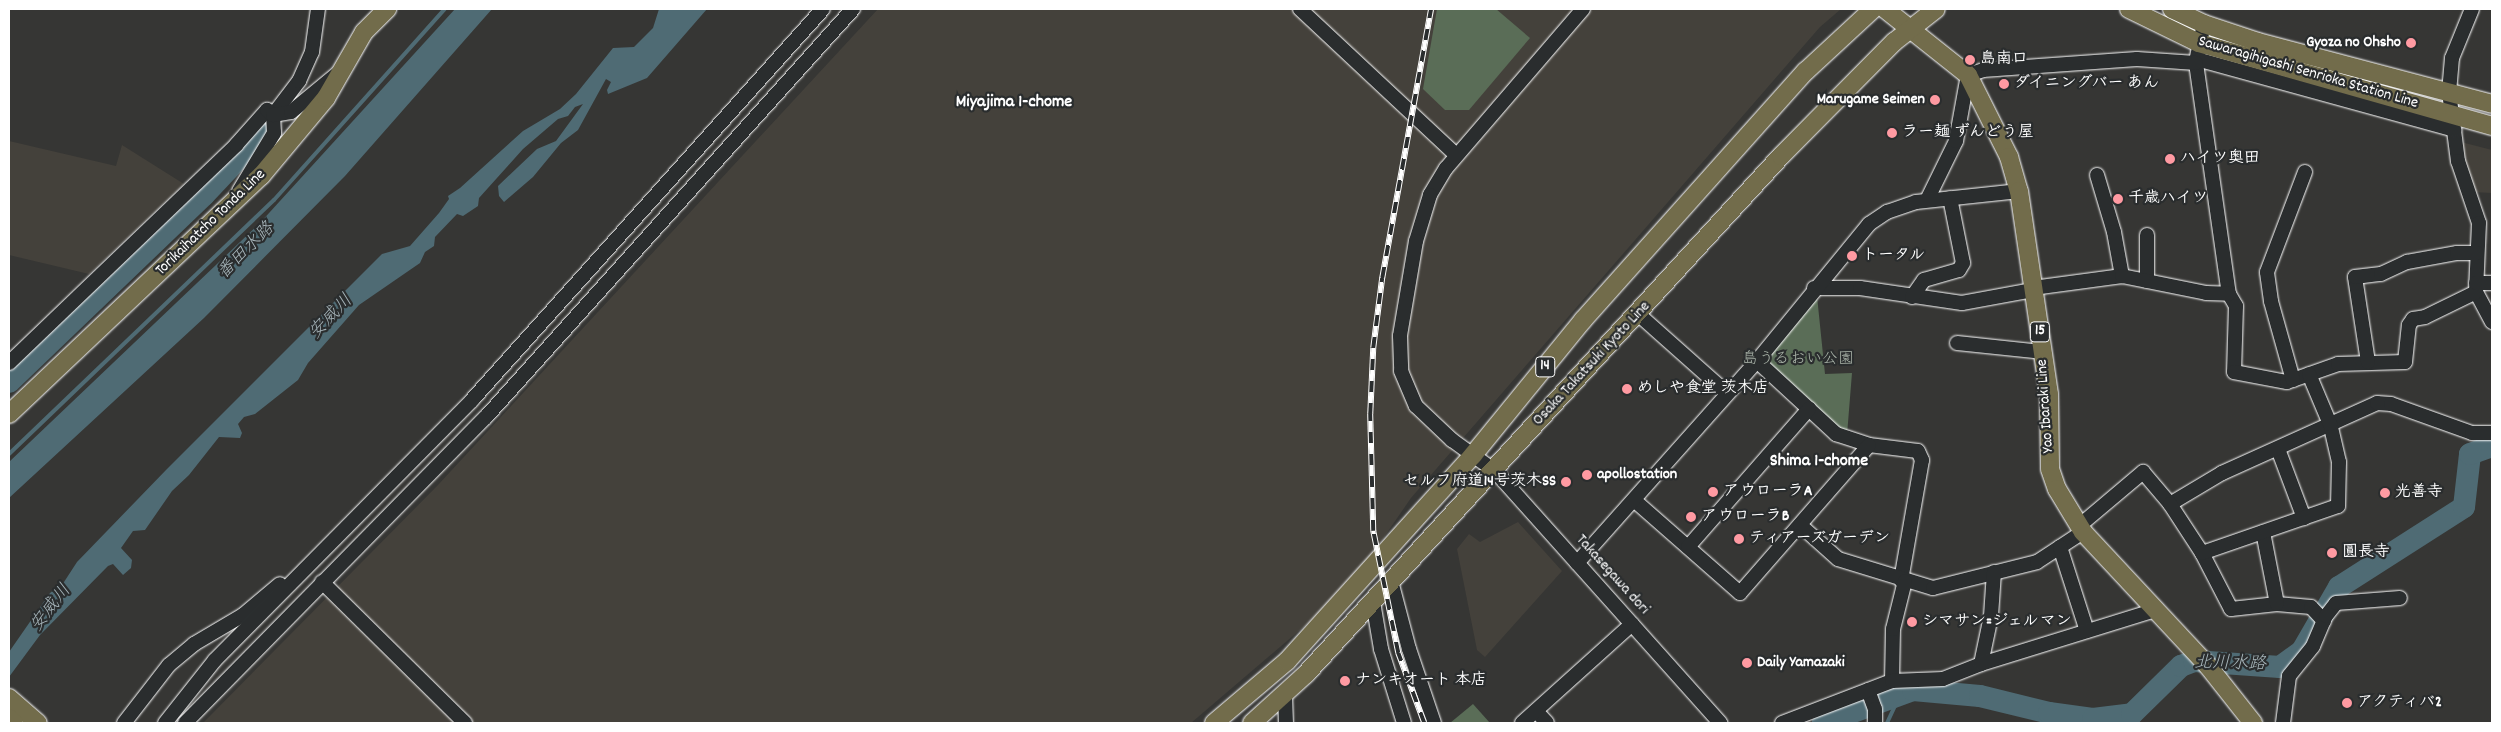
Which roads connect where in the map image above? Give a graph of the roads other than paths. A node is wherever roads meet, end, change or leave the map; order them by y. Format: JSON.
{"nodes":[{"id":1,"x":318,"y":9,"type":"edge"},
{"id":2,"x":387,"y":9,"type":"edge"},
{"id":3,"x":823,"y":9,"type":"edge"},
{"id":4,"x":853,"y":9,"type":"edge"},
{"id":5,"x":1300,"y":9,"type":"edge"},
{"id":6,"x":1583,"y":9,"type":"edge"},
{"id":7,"x":1873,"y":9,"type":"edge"},
{"id":8,"x":1885,"y":9,"type":"edge"},
{"id":9,"x":1936,"y":9,"type":"edge"},
{"id":10,"x":2129,"y":9,"type":"edge"},
{"id":11,"x":2172,"y":9,"type":"edge"},
{"id":12,"x":2472,"y":9,"type":"edge"},
{"id":13,"x":2204,"y":24,"type":"junction"},
{"id":14,"x":1909,"y":30,"type":"junction"},
{"id":15,"x":2197,"y":55,"type":"junction"},
{"id":16,"x":342,"y":69,"type":"junction"},
{"id":17,"x":1968,"y":75,"type":"junction"},
{"id":18,"x":2449,"y":92,"type":"junction"},
{"id":19,"x":2492,"y":104,"type":"edge"},
{"id":20,"x":273,"y":115,"type":"junction"},
{"id":21,"x":2453,"y":123,"type":"junction"},
{"id":22,"x":2492,"y":126,"type":"edge"},
{"id":23,"x":1456,"y":155,"type":"junction"},
{"id":24,"x":2305,"y":172,"type":"dead end"},
{"id":25,"x":2097,"y":174,"type":"dead end"},
{"id":26,"x":2019,"y":191,"type":"junction"},
{"id":27,"x":1950,"y":198,"type":"junction"},
{"id":28,"x":1927,"y":200,"type":"junction"},
{"id":29,"x":229,"y":207,"type":"junction"},
{"id":30,"x":2147,"y":235,"type":"dead end"},
{"id":31,"x":2478,"y":253,"type":"junction"},
{"id":32,"x":2122,"y":276,"type":"junction"},
{"id":33,"x":2146,"y":281,"type":"junction"},
{"id":34,"x":2492,"y":283,"type":"edge"},
{"id":35,"x":1814,"y":288,"type":"junction"},
{"id":36,"x":2476,"y":288,"type":"junction"},
{"id":37,"x":2033,"y":289,"type":"junction"},
{"id":38,"x":2229,"y":294,"type":"junction"},
{"id":39,"x":1912,"y":297,"type":"junction"},
{"id":40,"x":1638,"y":314,"type":"junction"},
{"id":41,"x":2492,"y":322,"type":"edge"},
{"id":42,"x":1957,"y":343,"type":"dead end"},
{"id":43,"x":2042,"y":352,"type":"junction"},
{"id":44,"x":1757,"y":361,"type":"junction"},
{"id":45,"x":2368,"y":362,"type":"junction"},
{"id":46,"x":9,"y":363,"type":"edge"},
{"id":47,"x":2309,"y":374,"type":"junction"},
{"id":48,"x":2293,"y":380,"type":"junction"},
{"id":49,"x":1727,"y":393,"type":"junction"},
{"id":50,"x":1809,"y":409,"type":"junction"},
{"id":51,"x":9,"y":414,"type":"edge"},
{"id":52,"x":2330,"y":424,"type":"junction"},
{"id":53,"x":2492,"y":433,"type":"edge"},
{"id":54,"x":1869,"y":445,"type":"junction"},
{"id":55,"x":2278,"y":449,"type":"junction"},
{"id":56,"x":1473,"y":455,"type":"junction"},
{"id":57,"x":1495,"y":471,"type":"junction"},
{"id":58,"x":1634,"y":500,"type":"junction"},
{"id":59,"x":2170,"y":504,"type":"junction"},
{"id":60,"x":2304,"y":518,"type":"junction"},
{"id":61,"x":1800,"y":525,"type":"junction"},
{"id":62,"x":2081,"y":529,"type":"junction"},
{"id":63,"x":2263,"y":532,"type":"junction"},
{"id":64,"x":1688,"y":547,"type":"junction"},
{"id":65,"x":2060,"y":547,"type":"junction"},
{"id":66,"x":2202,"y":553,"type":"junction"},
{"id":67,"x":317,"y":557,"type":"junction"},
{"id":68,"x":1577,"y":563,"type":"junction"},
{"id":69,"x":332,"y":572,"type":"junction"},
{"id":70,"x":1994,"y":572,"type":"junction"},
{"id":71,"x":1392,"y":581,"type":"junction"},
{"id":72,"x":1903,"y":581,"type":"junction"},
{"id":73,"x":322,"y":582,"type":"junction"},
{"id":74,"x":290,"y":583,"type":"junction"},
{"id":75,"x":2400,"y":598,"type":"dead end"},
{"id":76,"x":1373,"y":602,"type":"junction"},
{"id":77,"x":2277,"y":604,"type":"junction"},
{"id":78,"x":2155,"y":610,"type":"junction"},
{"id":79,"x":2324,"y":621,"type":"junction"},
{"id":80,"x":1632,"y":624,"type":"junction"},
{"id":81,"x":2087,"y":631,"type":"junction"},
{"id":82,"x":1981,"y":664,"type":"junction"},
{"id":83,"x":1892,"y":681,"type":"junction"},
{"id":84,"x":1285,"y":695,"type":"junction"},
{"id":85,"x":9,"y":698,"type":"edge"},
{"id":86,"x":1871,"y":698,"type":"junction"},
{"id":87,"x":1536,"y":710,"type":"junction"},
{"id":88,"x":9,"y":718,"type":"edge"},
{"id":89,"x":14,"y":723,"type":"edge"},
{"id":90,"x":38,"y":723,"type":"edge"},
{"id":91,"x":124,"y":723,"type":"edge"},
{"id":92,"x":165,"y":723,"type":"edge"},
{"id":93,"x":185,"y":723,"type":"edge"},
{"id":94,"x":465,"y":723,"type":"edge"},
{"id":95,"x":1214,"y":723,"type":"edge"},
{"id":96,"x":1252,"y":723,"type":"edge"},
{"id":97,"x":1286,"y":723,"type":"edge"},
{"id":98,"x":1404,"y":723,"type":"edge"},
{"id":99,"x":1434,"y":723,"type":"edge"},
{"id":100,"x":1522,"y":723,"type":"edge"},
{"id":101,"x":1547,"y":723,"type":"edge"},
{"id":102,"x":1720,"y":723,"type":"edge"},
{"id":103,"x":1782,"y":723,"type":"edge"},
{"id":104,"x":1874,"y":723,"type":"edge"},
{"id":105,"x":2253,"y":723,"type":"edge"},
{"id":106,"x":2283,"y":723,"type":"edge"}],
"edges":[{"from":1,"to":20,"type":"street"},
{"from":2,"to":16,"type":"main road","name":"Torikaihatcho Tonda Line"},
{"from":3,"to":67,"type":"street"},
{"from":4,"to":69,"type":"street"},
{"from":5,"to":23,"type":"street"},
{"from":6,"to":23,"type":"street","name":"Takasegawa dori"},
{"from":7,"to":56,"type":"main road","name":"Osaka Takatsuki Kyoto Line","number":"14"},
{"from":8,"to":14,"type":"main road","name":"Yao Ibaraki Line","number":"15"},
{"from":9,"to":14,"type":"main road","name":"Osaka Takatsuki Kyoto Line","number":"14"},
{"from":10,"to":15,"type":"main road","name":"Sawaragihigashi Senrioka Station Line"},
{"from":11,"to":13,"type":"main road","name":"Sawaragihigashi Senrioka Station Line"},
{"from":12,"to":18,"type":"street"},
{"from":13,"to":15,"type":"street"},
{"from":13,"to":18,"type":"main road","name":"Sawaragihigashi Senrioka Station Line"},
{"from":14,"to":17,"type":"main road","name":"Yao Ibaraki Line","number":"15"},
{"from":14,"to":40,"type":"main road","name":"Osaka Takatsuki Kyoto Line","number":"14"},
{"from":15,"to":17,"type":"street"},
{"from":15,"to":21,"type":"main road","name":"Sawaragihigashi Senrioka Station Line"},
{"from":15,"to":38,"type":"street"},
{"from":16,"to":20,"type":"street"},
{"from":16,"to":29,"type":"main road","name":"Torikaihatcho Tonda Line"},
{"from":17,"to":26,"type":"main road","name":"Yao Ibaraki Line","number":"15"},
{"from":17,"to":28,"type":"street"},
{"from":18,"to":19,"type":"main road","name":"Sawaragihigashi Senrioka Station Line"},
{"from":18,"to":21,"type":"street"},
{"from":20,"to":29,"type":"street"},
{"from":20,"to":46,"type":"street"},
{"from":21,"to":22,"type":"main road","name":"Sawaragihigashi Senrioka Station Line"},
{"from":21,"to":31,"type":"street"},
{"from":23,"to":56,"type":"street","name":"Takasegawa dori"},
{"from":24,"to":48,"type":"street"},
{"from":25,"to":32,"type":"street"},
{"from":26,"to":27,"type":"street"},
{"from":26,"to":37,"type":"main road","name":"Yao Ibaraki Line","number":"15"},
{"from":27,"to":28,"type":"street"},
{"from":27,"to":39,"type":"street"},
{"from":28,"to":35,"type":"street"},
{"from":29,"to":51,"type":"main road","name":"Torikaihatcho Tonda Line"},
{"from":30,"to":33,"type":"street"},
{"from":31,"to":36,"type":"street"},
{"from":31,"to":45,"type":"street"},
{"from":32,"to":33,"type":"street"},
{"from":32,"to":37,"type":"street"},
{"from":33,"to":38,"type":"street"},
{"from":34,"to":36,"type":"street"},
{"from":35,"to":39,"type":"street"},
{"from":35,"to":44,"type":"street"},
{"from":36,"to":41,"type":"street"},
{"from":36,"to":45,"type":"street"},
{"from":37,"to":39,"type":"street"},
{"from":37,"to":43,"type":"main road","name":"Yao Ibaraki Line","number":"15"},
{"from":38,"to":48,"type":"street"},
{"from":40,"to":49,"type":"street"},
{"from":40,"to":57,"type":"main road","name":"Osaka Takatsuki Kyoto Line","number":"14"},
{"from":42,"to":43,"type":"street"},
{"from":43,"to":62,"type":"main road","name":"Yao Ibaraki Line","number":"15"},
{"from":44,"to":49,"type":"street"},
{"from":44,"to":50,"type":"street"},
{"from":45,"to":47,"type":"street"},
{"from":47,"to":48,"type":"street"},
{"from":47,"to":52,"type":"street"},
{"from":49,"to":58,"type":"street"},
{"from":50,"to":54,"type":"street"},
{"from":50,"to":64,"type":"street"},
{"from":52,"to":53,"type":"street"},
{"from":52,"to":55,"type":"street"},
{"from":52,"to":60,"type":"street"},
{"from":54,"to":61,"type":"street"},
{"from":54,"to":72,"type":"street"},
{"from":55,"to":59,"type":"street"},
{"from":55,"to":60,"type":"street"},
{"from":56,"to":57,"type":"street","name":"Takasegawa dori"},
{"from":56,"to":95,"type":"main road","name":"Osaka Takatsuki Kyoto Line","number":"14"},
{"from":57,"to":68,"type":"street","name":"Takasegawa dori"},
{"from":57,"to":71,"type":"main road","name":"Osaka Takatsuki Kyoto Line","number":"14"},
{"from":58,"to":64,"type":"street"},
{"from":58,"to":68,"type":"street"},
{"from":59,"to":62,"type":"street"},
{"from":59,"to":66,"type":"street"},
{"from":60,"to":63,"type":"street"},
{"from":61,"to":64,"type":"street"},
{"from":61,"to":72,"type":"street"},
{"from":62,"to":65,"type":"street"},
{"from":62,"to":78,"type":"main road","name":"Yao Ibaraki Line","number":"15"},
{"from":63,"to":66,"type":"street"},
{"from":63,"to":77,"type":"street"},
{"from":65,"to":70,"type":"street"},
{"from":65,"to":81,"type":"street"},
{"from":66,"to":77,"type":"street"},
{"from":67,"to":69,"type":"street"},
{"from":67,"to":74,"type":"street"},
{"from":68,"to":80,"type":"street","name":"Takasegawa dori"},
{"from":69,"to":73,"type":"street"},
{"from":70,"to":72,"type":"street"},
{"from":70,"to":82,"type":"street"},
{"from":71,"to":76,"type":"main road","name":"Osaka Takatsuki Kyoto Line","number":"14"},
{"from":71,"to":99,"type":"street"},
{"from":72,"to":83,"type":"street"},
{"from":73,"to":93,"type":"street"},
{"from":73,"to":94,"type":"street"},
{"from":74,"to":91,"type":"street"},
{"from":74,"to":92,"type":"street"},
{"from":75,"to":79,"type":"street"},
{"from":76,"to":84,"type":"main road","name":"Osaka Takatsuki Kyoto Line","number":"14"},
{"from":76,"to":98,"type":"street"},
{"from":77,"to":79,"type":"street"},
{"from":78,"to":81,"type":"street"},
{"from":78,"to":105,"type":"main road","name":"Yao Ibaraki Line","number":"15"},
{"from":79,"to":106,"type":"street"},
{"from":80,"to":87,"type":"street"},
{"from":80,"to":102,"type":"street","name":"Takasegawa dori"},
{"from":81,"to":82,"type":"street"},
{"from":82,"to":83,"type":"street"},
{"from":83,"to":86,"type":"street"},
{"from":84,"to":96,"type":"main road","name":"Osaka Takatsuki Kyoto Line","number":"14"},
{"from":84,"to":97,"type":"street"},
{"from":85,"to":90,"type":"main road"},
{"from":86,"to":103,"type":"street"},
{"from":86,"to":104,"type":"street"},
{"from":87,"to":100,"type":"street"},
{"from":87,"to":101,"type":"street"},
{"from":88,"to":89,"type":"main road"}]}
